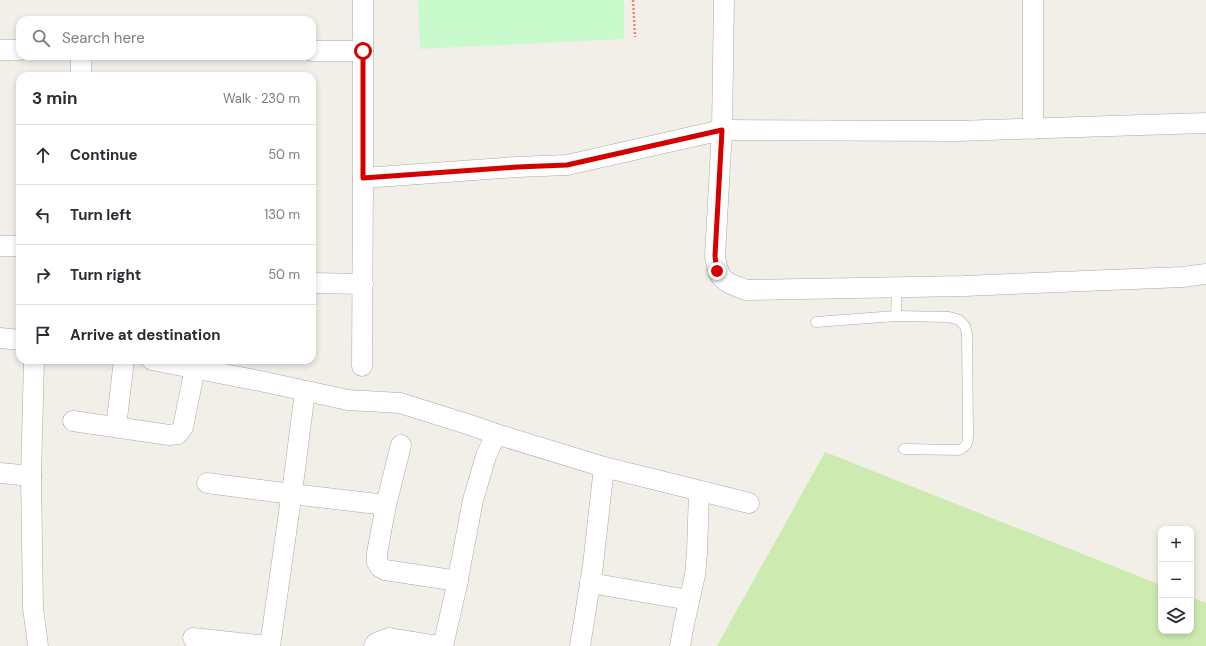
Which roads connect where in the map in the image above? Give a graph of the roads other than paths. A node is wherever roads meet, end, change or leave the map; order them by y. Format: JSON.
{"nodes":[{"id":1,"x":363,"y":0,"type":"edge"},
{"id":2,"x":724,"y":0,"type":"edge"},
{"id":3,"x":1033,"y":0,"type":"edge"},
{"id":4,"x":0,"y":50,"type":"edge"},
{"id":5,"x":16,"y":50,"type":"edge"},
{"id":6,"x":316,"y":51,"type":"edge"},
{"id":7,"x":363,"y":51,"type":"junction"},
{"id":8,"x":81,"y":60,"type":"edge"},
{"id":9,"x":81,"y":72,"type":"edge"},
{"id":10,"x":1206,"y":123,"type":"edge"},
{"id":11,"x":1033,"y":129,"type":"junction"},
{"id":12,"x":722,"y":130,"type":"junction"},
{"id":13,"x":363,"y":178,"type":"junction"},
{"id":14,"x":0,"y":246,"type":"edge"},
{"id":15,"x":16,"y":246,"type":"edge"},
{"id":16,"x":1206,"y":274,"type":"edge"},
{"id":17,"x":316,"y":283,"type":"edge"},
{"id":18,"x":363,"y":284,"type":"junction"},
{"id":19,"x":898,"y":287,"type":"junction"},
{"id":20,"x":896,"y":316,"type":"junction"},
{"id":21,"x":816,"y":322,"type":"dead end"},
{"id":22,"x":0,"y":338,"type":"edge"},
{"id":23,"x":16,"y":340,"type":"edge"},
{"id":24,"x":34,"y":364,"type":"edge"},
{"id":25,"x":124,"y":364,"type":"edge"},
{"id":26,"x":174,"y":364,"type":"edge"},
{"id":27,"x":362,"y":366,"type":"dead end"},
{"id":28,"x":195,"y":368,"type":"junction"},
{"id":29,"x":305,"y":391,"type":"junction"},
{"id":30,"x":73,"y":421,"type":"dead end"},
{"id":31,"x":116,"y":427,"type":"junction"},
{"id":32,"x":496,"y":434,"type":"junction"},
{"id":33,"x":401,"y":445,"type":"dead end"},
{"id":34,"x":904,"y":450,"type":"dead end"},
{"id":35,"x":604,"y":467,"type":"junction"},
{"id":36,"x":0,"y":473,"type":"edge"},
{"id":37,"x":31,"y":476,"type":"junction"},
{"id":38,"x":207,"y":483,"type":"dead end"},
{"id":39,"x":699,"y":491,"type":"junction"},
{"id":40,"x":292,"y":494,"type":"junction"},
{"id":41,"x":749,"y":503,"type":"dead end"},
{"id":42,"x":386,"y":504,"type":"junction"},
{"id":43,"x":458,"y":581,"type":"junction"},
{"id":44,"x":590,"y":583,"type":"junction"},
{"id":45,"x":688,"y":600,"type":"junction"},
{"id":46,"x":193,"y":638,"type":"dead end"},
{"id":47,"x":38,"y":646,"type":"edge"},
{"id":48,"x":269,"y":646,"type":"edge"},
{"id":49,"x":374,"y":646,"type":"edge"},
{"id":50,"x":439,"y":646,"type":"edge"},
{"id":51,"x":442,"y":646,"type":"edge"},
{"id":52,"x":580,"y":646,"type":"edge"},
{"id":53,"x":680,"y":646,"type":"edge"}],
"edges":[{"from":1,"to":7,"type":"street"},
{"from":2,"to":12,"type":"street"},
{"from":3,"to":11,"type":"street"},
{"from":4,"to":5,"type":"street"},
{"from":6,"to":7,"type":"street"},
{"from":7,"to":13,"type":"street"},
{"from":8,"to":9,"type":"street"},
{"from":10,"to":11,"type":"street"},
{"from":11,"to":12,"type":"street"},
{"from":12,"to":13,"type":"street"},
{"from":12,"to":19,"type":"street"},
{"from":13,"to":18,"type":"street"},
{"from":14,"to":15,"type":"street"},
{"from":16,"to":19,"type":"street"},
{"from":17,"to":18,"type":"street"},
{"from":18,"to":27,"type":"street"},
{"from":19,"to":20,"type":"lane"},
{"from":20,"to":21,"type":"lane"},
{"from":20,"to":34,"type":"lane"},
{"from":22,"to":23,"type":"street"},
{"from":24,"to":37,"type":"street"},
{"from":25,"to":31,"type":"street"},
{"from":26,"to":28,"type":"street"},
{"from":28,"to":29,"type":"street"},
{"from":28,"to":31,"type":"street"},
{"from":29,"to":32,"type":"street"},
{"from":29,"to":40,"type":"street"},
{"from":30,"to":31,"type":"street"},
{"from":32,"to":35,"type":"street"},
{"from":32,"to":43,"type":"street"},
{"from":33,"to":42,"type":"street"},
{"from":35,"to":39,"type":"street"},
{"from":35,"to":44,"type":"street"},
{"from":36,"to":37,"type":"street"},
{"from":37,"to":47,"type":"street"},
{"from":38,"to":40,"type":"street"},
{"from":39,"to":41,"type":"street"},
{"from":39,"to":45,"type":"street"},
{"from":40,"to":42,"type":"street"},
{"from":40,"to":48,"type":"street"},
{"from":42,"to":43,"type":"street"},
{"from":43,"to":51,"type":"street"},
{"from":44,"to":45,"type":"street"},
{"from":44,"to":52,"type":"street"},
{"from":45,"to":53,"type":"street"},
{"from":46,"to":48,"type":"street"},
{"from":49,"to":50,"type":"street"}]}
